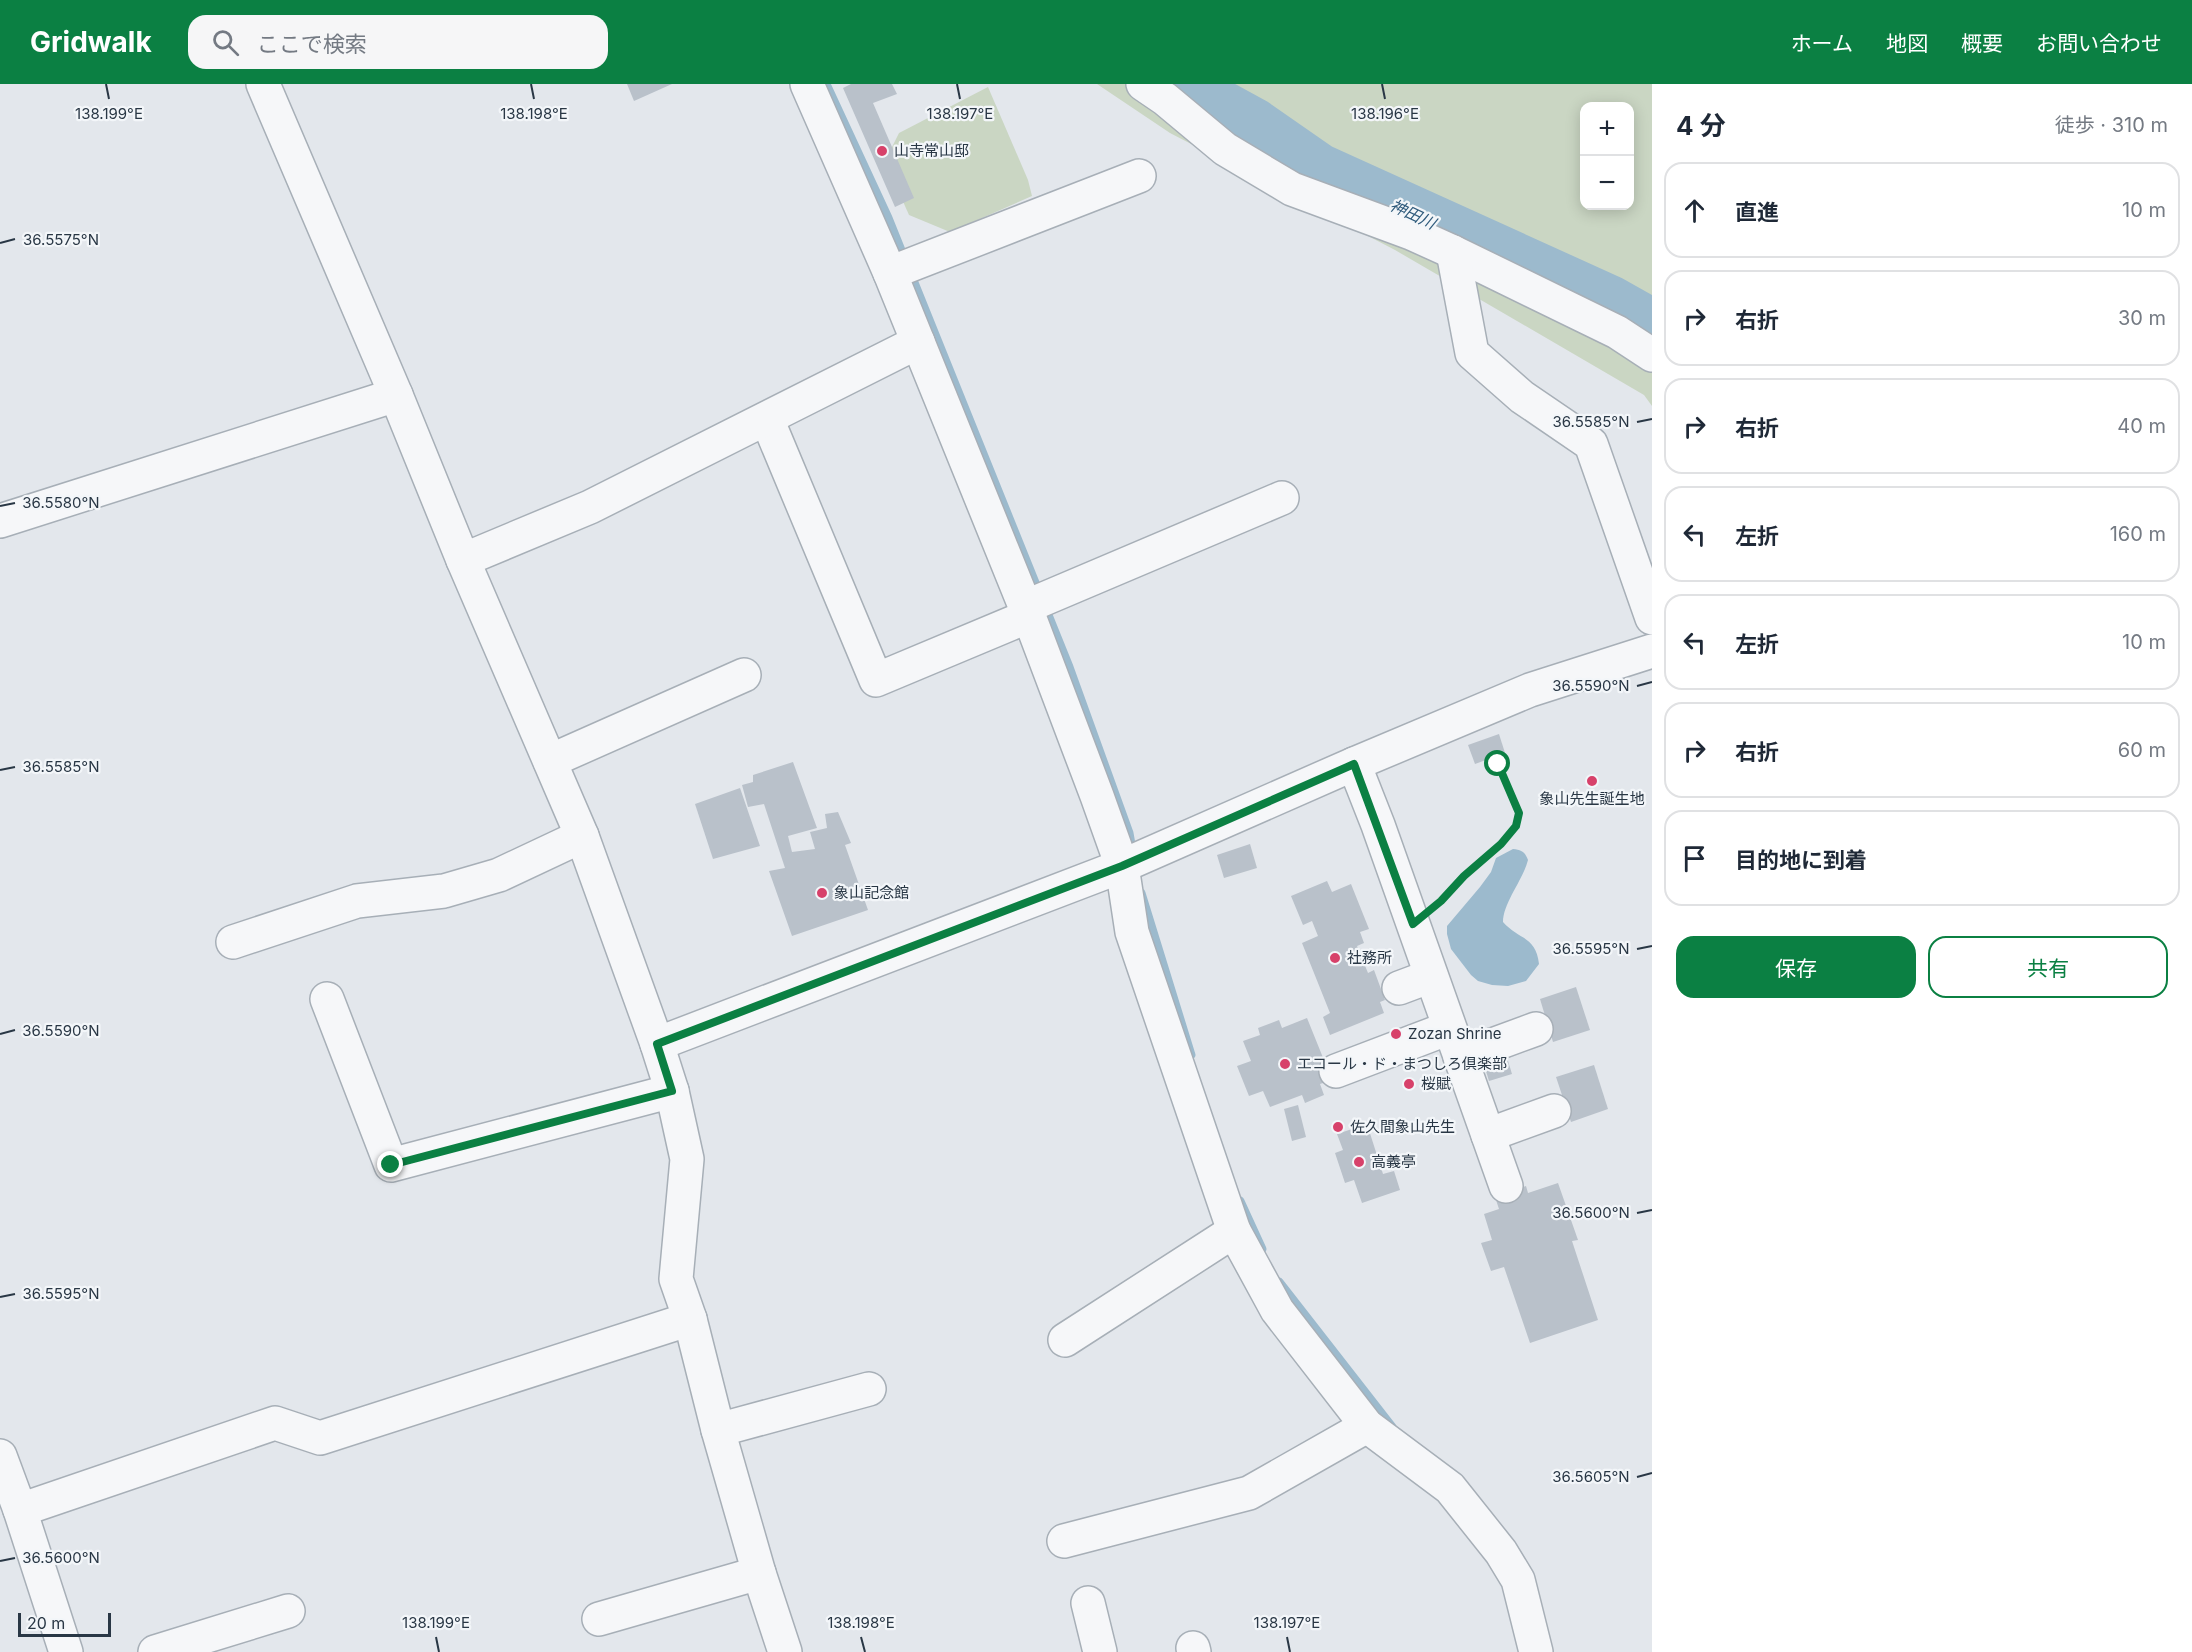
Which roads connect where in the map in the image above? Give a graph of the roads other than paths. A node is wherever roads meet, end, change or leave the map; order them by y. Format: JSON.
{"nodes":[{"id":1,"x":263,"y":84,"type":"edge"},
{"id":2,"x":807,"y":84,"type":"edge"},
{"id":3,"x":1143,"y":84,"type":"edge"},
{"id":4,"x":1139,"y":176,"type":"dead end"},
{"id":5,"x":1454,"y":252,"type":"junction"},
{"id":6,"x":890,"y":273,"type":"junction"},
{"id":7,"x":918,"y":342,"type":"junction"},
{"id":8,"x":1652,"y":356,"type":"edge"},
{"id":9,"x":396,"y":394,"type":"junction"},
{"id":10,"x":767,"y":419,"type":"junction"},
{"id":11,"x":1282,"y":498,"type":"dead end"},
{"id":12,"x":0,"y":521,"type":"edge"},
{"id":13,"x":463,"y":560,"type":"junction"},
{"id":14,"x":1027,"y":612,"type":"junction"},
{"id":15,"x":1652,"y":618,"type":"edge"},
{"id":16,"x":1652,"y":651,"type":"edge"},
{"id":17,"x":744,"y":675,"type":"dead end"},
{"id":18,"x":550,"y":761,"type":"junction"},
{"id":19,"x":1354,"y":764,"type":"junction"},
{"id":20,"x":582,"y":836,"type":"junction"},
{"id":21,"x":1122,"y":866,"type":"junction"},
{"id":22,"x":233,"y":942,"type":"dead end"},
{"id":23,"x":1431,"y":976,"type":"junction"},
{"id":24,"x":1399,"y":988,"type":"dead end"},
{"id":25,"x":327,"y":999,"type":"dead end"},
{"id":26,"x":1536,"y":1029,"type":"dead end"},
{"id":27,"x":1455,"y":1042,"type":"junction"},
{"id":28,"x":657,"y":1044,"type":"junction"},
{"id":29,"x":1336,"y":1071,"type":"dead end"},
{"id":30,"x":672,"y":1091,"type":"junction"},
{"id":31,"x":1554,"y":1112,"type":"dead end"},
{"id":32,"x":1488,"y":1135,"type":"junction"},
{"id":33,"x":1506,"y":1186,"type":"dead end"},
{"id":34,"x":1234,"y":1231,"type":"junction"},
{"id":35,"x":690,"y":1319,"type":"junction"},
{"id":36,"x":1065,"y":1340,"type":"dead end"},
{"id":37,"x":869,"y":1389,"type":"dead end"},
{"id":38,"x":1367,"y":1426,"type":"junction"},
{"id":39,"x":718,"y":1430,"type":"junction"},
{"id":40,"x":0,"y":1456,"type":"edge"},
{"id":41,"x":20,"y":1510,"type":"junction"},
{"id":42,"x":1064,"y":1541,"type":"dead end"},
{"id":43,"x":759,"y":1574,"type":"junction"},
{"id":44,"x":1088,"y":1603,"type":"dead end"},
{"id":45,"x":288,"y":1611,"type":"dead end"},
{"id":46,"x":599,"y":1619,"type":"dead end"},
{"id":47,"x":66,"y":1652,"type":"edge"},
{"id":48,"x":155,"y":1652,"type":"edge"},
{"id":49,"x":785,"y":1652,"type":"edge"},
{"id":50,"x":1100,"y":1652,"type":"edge"},
{"id":51,"x":1536,"y":1652,"type":"edge"}],
"edges":[{"from":1,"to":9,"type":"street"},
{"from":2,"to":6,"type":"street"},
{"from":3,"to":5,"type":"street"},
{"from":4,"to":6,"type":"street"},
{"from":5,"to":8,"type":"street"},
{"from":5,"to":15,"type":"street"},
{"from":6,"to":7,"type":"street"},
{"from":7,"to":10,"type":"street"},
{"from":7,"to":14,"type":"street"},
{"from":9,"to":12,"type":"street"},
{"from":9,"to":13,"type":"street"},
{"from":10,"to":13,"type":"street"},
{"from":10,"to":14,"type":"street"},
{"from":11,"to":14,"type":"street"},
{"from":13,"to":18,"type":"street"},
{"from":14,"to":21,"type":"street"},
{"from":16,"to":19,"type":"street"},
{"from":17,"to":18,"type":"street"},
{"from":18,"to":20,"type":"street"},
{"from":19,"to":21,"type":"street"},
{"from":19,"to":23,"type":"street"},
{"from":20,"to":22,"type":"street"},
{"from":20,"to":28,"type":"street"},
{"from":21,"to":28,"type":"street"},
{"from":21,"to":34,"type":"street"},
{"from":23,"to":24,"type":"street"},
{"from":23,"to":27,"type":"street"},
{"from":25,"to":30,"type":"street"},
{"from":26,"to":27,"type":"street"},
{"from":27,"to":29,"type":"street"},
{"from":27,"to":32,"type":"street"},
{"from":28,"to":30,"type":"street"},
{"from":30,"to":35,"type":"street"},
{"from":31,"to":32,"type":"street"},
{"from":32,"to":33,"type":"street"},
{"from":34,"to":36,"type":"street"},
{"from":34,"to":38,"type":"street"},
{"from":35,"to":39,"type":"street"},
{"from":35,"to":41,"type":"street"},
{"from":37,"to":39,"type":"street"},
{"from":38,"to":42,"type":"street"},
{"from":38,"to":51,"type":"street"},
{"from":39,"to":43,"type":"street"},
{"from":40,"to":41,"type":"street"},
{"from":41,"to":47,"type":"street"},
{"from":43,"to":46,"type":"street"},
{"from":43,"to":49,"type":"street"},
{"from":44,"to":50,"type":"street"},
{"from":45,"to":48,"type":"street"}]}
